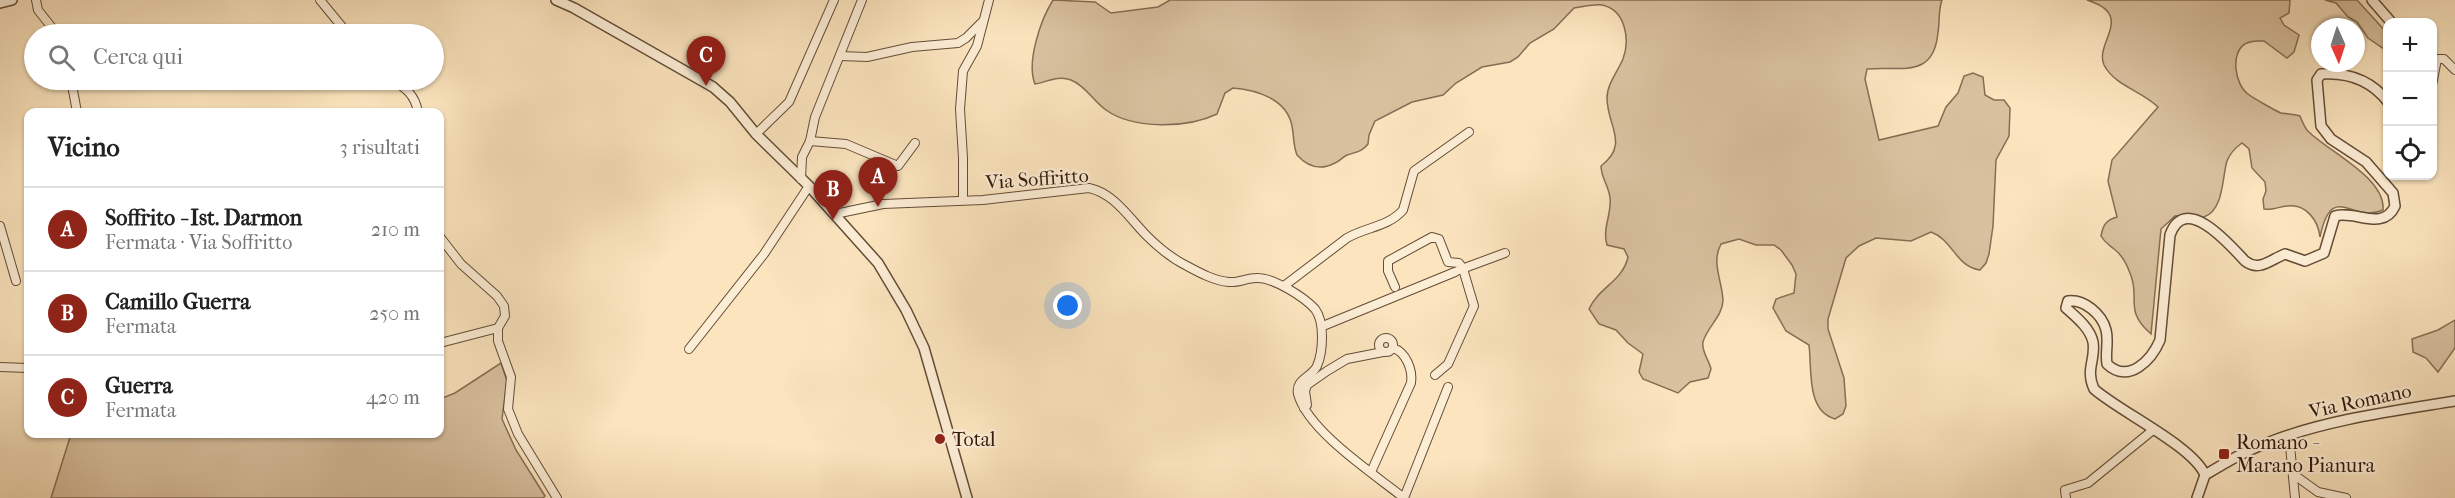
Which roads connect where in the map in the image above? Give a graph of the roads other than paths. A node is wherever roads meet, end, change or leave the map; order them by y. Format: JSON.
{"nodes":[{"id":1,"x":12,"y":0,"type":"edge"},
{"id":2,"x":36,"y":0,"type":"edge"},
{"id":3,"x":320,"y":0,"type":"edge"},
{"id":4,"x":559,"y":0,"type":"edge"},
{"id":5,"x":834,"y":0,"type":"edge"},
{"id":6,"x":862,"y":0,"type":"edge"},
{"id":7,"x":989,"y":0,"type":"edge"},
{"id":8,"x":2372,"y":0,"type":"edge"},
{"id":9,"x":0,"y":3,"type":"edge"},
{"id":10,"x":2388,"y":18,"type":"edge"},
{"id":11,"x":985,"y":19,"type":"junction"},
{"id":12,"x":49,"y":24,"type":"edge"},
{"id":13,"x":340,"y":24,"type":"edge"},
{"id":14,"x":840,"y":56,"type":"junction"},
{"id":15,"x":2455,"y":70,"type":"edge"},
{"id":16,"x":2435,"y":72,"type":"edge"},
{"id":17,"x":73,"y":90,"type":"edge"},
{"id":18,"x":408,"y":90,"type":"edge"},
{"id":19,"x":2383,"y":96,"type":"edge"},
{"id":20,"x":76,"y":108,"type":"edge"},
{"id":21,"x":417,"y":108,"type":"edge"},
{"id":22,"x":1469,"y":132,"type":"dead end"},
{"id":23,"x":756,"y":134,"type":"junction"},
{"id":24,"x":810,"y":141,"type":"junction"},
{"id":25,"x":915,"y":143,"type":"dead end"},
{"id":26,"x":801,"y":179,"type":"junction"},
{"id":27,"x":809,"y":186,"type":"junction"},
{"id":28,"x":963,"y":200,"type":"junction"},
{"id":29,"x":835,"y":214,"type":"junction"},
{"id":30,"x":0,"y":226,"type":"edge"},
{"id":31,"x":444,"y":242,"type":"edge"},
{"id":32,"x":1505,"y":253,"type":"dead end"},
{"id":33,"x":1459,"y":270,"type":"junction"},
{"id":34,"x":16,"y":281,"type":"dead end"},
{"id":35,"x":1284,"y":286,"type":"junction"},
{"id":36,"x":1395,"y":287,"type":"dead end"},
{"id":37,"x":1323,"y":326,"type":"junction"},
{"id":38,"x":498,"y":328,"type":"junction"},
{"id":39,"x":444,"y":342,"type":"edge"},
{"id":40,"x":1393,"y":348,"type":"junction"},
{"id":41,"x":689,"y":349,"type":"dead end"},
{"id":42,"x":1383,"y":352,"type":"junction"},
{"id":43,"x":0,"y":367,"type":"edge"},
{"id":44,"x":24,"y":368,"type":"edge"},
{"id":45,"x":1436,"y":375,"type":"dead end"},
{"id":46,"x":1448,"y":387,"type":"dead end"},
{"id":47,"x":2455,"y":401,"type":"edge"},
{"id":48,"x":1304,"y":408,"type":"junction"},
{"id":49,"x":2153,"y":430,"type":"junction"},
{"id":50,"x":2289,"y":435,"type":"junction"},
{"id":51,"x":1371,"y":472,"type":"junction"},
{"id":52,"x":2293,"y":474,"type":"junction"},
{"id":53,"x":2205,"y":475,"type":"junction"},
{"id":54,"x":557,"y":498,"type":"edge"},
{"id":55,"x":967,"y":498,"type":"edge"},
{"id":56,"x":1404,"y":498,"type":"edge"},
{"id":57,"x":2066,"y":498,"type":"edge"},
{"id":58,"x":2198,"y":498,"type":"edge"},
{"id":59,"x":2295,"y":498,"type":"edge"},
{"id":60,"x":2346,"y":498,"type":"edge"}],
"edges":[{"from":1,"to":9,"type":"street"},
{"from":2,"to":12,"type":"street"},
{"from":3,"to":13,"type":"street"},
{"from":4,"to":23,"type":"street"},
{"from":5,"to":23,"type":"street"},
{"from":6,"to":14,"type":"street"},
{"from":7,"to":11,"type":"street"},
{"from":8,"to":10,"type":"street"},
{"from":11,"to":14,"type":"street"},
{"from":11,"to":28,"type":"street"},
{"from":14,"to":24,"type":"street"},
{"from":15,"to":16,"type":"street"},
{"from":17,"to":20,"type":"street"},
{"from":18,"to":21,"type":"street"},
{"from":19,"to":49,"type":"street"},
{"from":22,"to":35,"type":"street"},
{"from":23,"to":26,"type":"street"},
{"from":24,"to":25,"type":"street"},
{"from":24,"to":26,"type":"street"},
{"from":26,"to":27,"type":"street"},
{"from":27,"to":29,"type":"street"},
{"from":27,"to":41,"type":"street"},
{"from":28,"to":29,"type":"street","name":"Via Soffritto"},
{"from":28,"to":35,"type":"street","name":"Via Soffritto"},
{"from":29,"to":55,"type":"street"},
{"from":30,"to":34,"type":"street"},
{"from":31,"to":38,"type":"street"},
{"from":32,"to":33,"type":"street"},
{"from":33,"to":36,"type":"street"},
{"from":33,"to":37,"type":"street"},
{"from":33,"to":45,"type":"street"},
{"from":35,"to":37,"type":"street","name":"Via Soffritto"},
{"from":37,"to":48,"type":"street"},
{"from":38,"to":39,"type":"street"},
{"from":38,"to":54,"type":"street"},
{"from":40,"to":42,"type":"street"},
{"from":40,"to":42,"type":"street"},
{"from":40,"to":51,"type":"street"},
{"from":42,"to":48,"type":"street"},
{"from":43,"to":44,"type":"street"},
{"from":46,"to":56,"type":"street"},
{"from":47,"to":50,"type":"street","name":"Via Romano"},
{"from":48,"to":51,"type":"street"},
{"from":49,"to":53,"type":"street"},
{"from":49,"to":57,"type":"street"},
{"from":50,"to":52,"type":"street"},
{"from":50,"to":53,"type":"street","name":"Via Romano"},
{"from":51,"to":56,"type":"street"},
{"from":52,"to":59,"type":"street"},
{"from":52,"to":60,"type":"street"},
{"from":53,"to":58,"type":"street"}]}
